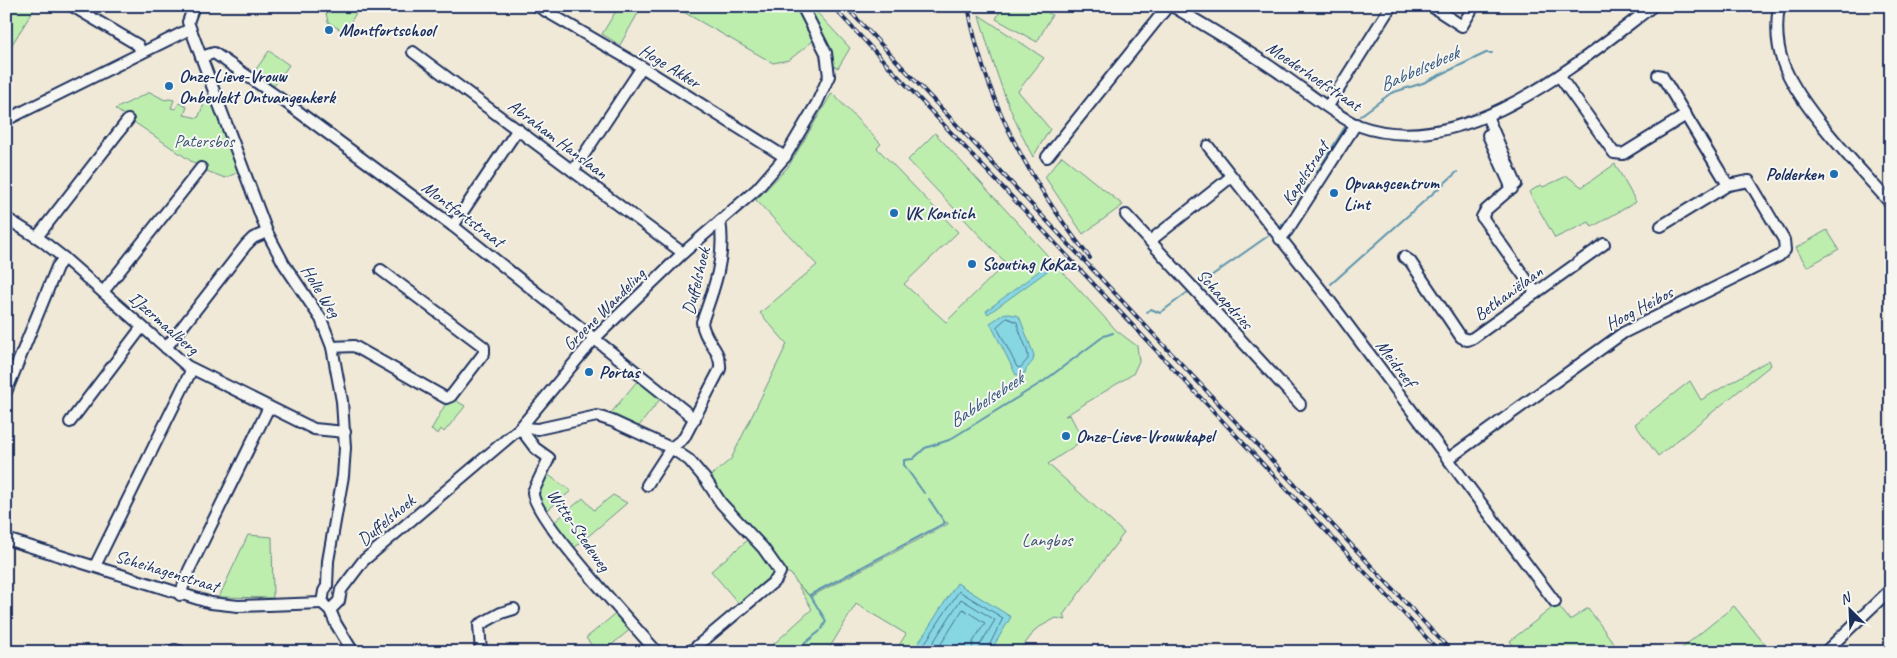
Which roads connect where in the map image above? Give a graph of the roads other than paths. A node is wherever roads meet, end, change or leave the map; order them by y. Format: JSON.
{"nodes":[{"id":1,"x":72,"y":6,"type":"edge"},
{"id":2,"x":194,"y":6,"type":"edge"},
{"id":3,"x":537,"y":6,"type":"edge"},
{"id":4,"x":802,"y":6,"type":"edge"},
{"id":5,"x":1170,"y":6,"type":"edge"},
{"id":6,"x":1391,"y":6,"type":"edge"},
{"id":7,"x":1431,"y":6,"type":"edge"},
{"id":8,"x":1474,"y":6,"type":"edge"},
{"id":9,"x":1653,"y":6,"type":"edge"},
{"id":10,"x":1779,"y":6,"type":"edge"},
{"id":11,"x":190,"y":29,"type":"junction"},
{"id":12,"x":413,"y":52,"type":"dead end"},
{"id":13,"x":141,"y":53,"type":"junction"},
{"id":14,"x":201,"y":57,"type":"junction"},
{"id":15,"x":642,"y":67,"type":"junction"},
{"id":16,"x":1658,"y":75,"type":"dead end"},
{"id":17,"x":1560,"y":77,"type":"junction"},
{"id":18,"x":1328,"y":106,"type":"junction"},
{"id":19,"x":1686,"y":115,"type":"junction"},
{"id":20,"x":1484,"y":117,"type":"junction"},
{"id":21,"x":6,"y":120,"type":"edge"},
{"id":22,"x":128,"y":120,"type":"dead end"},
{"id":23,"x":1356,"y":124,"type":"junction"},
{"id":24,"x":518,"y":129,"type":"junction"},
{"id":25,"x":1208,"y":146,"type":"dead end"},
{"id":26,"x":785,"y":157,"type":"junction"},
{"id":27,"x":1047,"y":157,"type":"dead end"},
{"id":28,"x":201,"y":168,"type":"dead end"},
{"id":29,"x":573,"y":170,"type":"junction"},
{"id":30,"x":1231,"y":177,"type":"junction"},
{"id":31,"x":1728,"y":185,"type":"junction"},
{"id":32,"x":1891,"y":204,"type":"edge"},
{"id":33,"x":1126,"y":215,"type":"dead end"},
{"id":34,"x":6,"y":218,"type":"edge"},
{"id":35,"x":720,"y":221,"type":"junction"},
{"id":36,"x":453,"y":226,"type":"junction"},
{"id":37,"x":1661,"y":226,"type":"dead end"},
{"id":38,"x":267,"y":232,"type":"junction"},
{"id":39,"x":37,"y":236,"type":"junction"},
{"id":40,"x":1280,"y":238,"type":"junction"},
{"id":41,"x":1150,"y":241,"type":"junction"},
{"id":42,"x":1604,"y":244,"type":"dead end"},
{"id":43,"x":683,"y":253,"type":"junction"},
{"id":44,"x":1404,"y":257,"type":"dead end"},
{"id":45,"x":64,"y":258,"type":"junction"},
{"id":46,"x":381,"y":270,"type":"dead end"},
{"id":47,"x":103,"y":292,"type":"junction"},
{"id":48,"x":1536,"y":293,"type":"junction"},
{"id":49,"x":142,"y":327,"type":"junction"},
{"id":50,"x":595,"y":338,"type":"junction"},
{"id":51,"x":166,"y":348,"type":"junction"},
{"id":52,"x":332,"y":348,"type":"junction"},
{"id":53,"x":192,"y":369,"type":"junction"},
{"id":54,"x":6,"y":392,"type":"edge"},
{"id":55,"x":1300,"y":404,"type":"dead end"},
{"id":56,"x":269,"y":407,"type":"junction"},
{"id":57,"x":695,"y":419,"type":"junction"},
{"id":58,"x":70,"y":422,"type":"dead end"},
{"id":59,"x":520,"y":428,"type":"junction"},
{"id":60,"x":345,"y":432,"type":"junction"},
{"id":61,"x":671,"y":448,"type":"junction"},
{"id":62,"x":1448,"y":459,"type":"junction"},
{"id":63,"x":647,"y":485,"type":"dead end"},
{"id":64,"x":6,"y":539,"type":"edge"},
{"id":65,"x":95,"y":566,"type":"junction"},
{"id":66,"x":327,"y":586,"type":"junction"},
{"id":67,"x":1891,"y":589,"type":"edge"},
{"id":68,"x":340,"y":590,"type":"junction"},
{"id":69,"x":180,"y":595,"type":"junction"},
{"id":70,"x":1555,"y":602,"type":"dead end"},
{"id":71,"x":326,"y":607,"type":"junction"},
{"id":72,"x":514,"y":609,"type":"dead end"},
{"id":73,"x":652,"y":650,"type":"edge"},
{"id":74,"x":352,"y":652,"type":"edge"},
{"id":75,"x":481,"y":652,"type":"edge"},
{"id":76,"x":690,"y":652,"type":"edge"},
{"id":77,"x":1825,"y":652,"type":"edge"}],
"edges":[{"from":1,"to":13,"type":"street"},
{"from":2,"to":11,"type":"street"},
{"from":3,"to":15,"type":"street","name":"Hoge Akker"},
{"from":4,"to":26,"type":"street"},
{"from":5,"to":18,"type":"street","name":"Moederhoefstraat"},
{"from":5,"to":27,"type":"street","name":"Moederhoefstraat"},
{"from":6,"to":18,"type":"street"},
{"from":7,"to":8,"type":"street"},
{"from":9,"to":17,"type":"street","name":"Moederhoefstraat"},
{"from":10,"to":32,"type":"street"},
{"from":11,"to":13,"type":"street"},
{"from":11,"to":14,"type":"street","name":"Holle Weg"},
{"from":12,"to":24,"type":"street","name":"Abraham Hanslaan"},
{"from":13,"to":21,"type":"street"},
{"from":14,"to":36,"type":"street","name":"Montfortstraat"},
{"from":14,"to":38,"type":"street","name":"Holle Weg"},
{"from":15,"to":26,"type":"street","name":"Hoge Akker"},
{"from":15,"to":29,"type":"street"},
{"from":16,"to":19,"type":"street"},
{"from":17,"to":19,"type":"street"},
{"from":17,"to":20,"type":"street","name":"Moederhoefstraat"},
{"from":18,"to":23,"type":"street","name":"Moederhoefstraat"},
{"from":19,"to":31,"type":"street"},
{"from":20,"to":23,"type":"street","name":"Moederhoefstraat"},
{"from":20,"to":48,"type":"street"},
{"from":22,"to":39,"type":"street"},
{"from":23,"to":40,"type":"street","name":"Kapelstraat"},
{"from":24,"to":29,"type":"street","name":"Abraham Hanslaan"},
{"from":24,"to":36,"type":"street"},
{"from":25,"to":30,"type":"street","name":"Meidreef"},
{"from":26,"to":35,"type":"street"},
{"from":28,"to":47,"type":"street"},
{"from":29,"to":43,"type":"street","name":"Abraham Hanslaan"},
{"from":30,"to":40,"type":"street","name":"Meidreef"},
{"from":30,"to":41,"type":"street"},
{"from":31,"to":37,"type":"street"},
{"from":31,"to":62,"type":"street","name":"Hoog Heibos"},
{"from":33,"to":41,"type":"street","name":"Schaapdries"},
{"from":34,"to":39,"type":"street","name":"IJzermaalberg"},
{"from":35,"to":43,"type":"street","name":"Groene Wandeling"},
{"from":35,"to":57,"type":"street","name":"Duffelshoek"},
{"from":36,"to":50,"type":"street","name":"Montfortstraat"},
{"from":38,"to":51,"type":"street"},
{"from":38,"to":52,"type":"street","name":"Holle Weg"},
{"from":39,"to":45,"type":"street","name":"IJzermaalberg"},
{"from":40,"to":62,"type":"street","name":"Meidreef"},
{"from":41,"to":55,"type":"street","name":"Schaapdries"},
{"from":42,"to":48,"type":"street","name":"Bethaniëlaan"},
{"from":43,"to":50,"type":"street","name":"Groene Wandeling"},
{"from":44,"to":48,"type":"street","name":"Bethaniëlaan"},
{"from":45,"to":47,"type":"street","name":"IJzermaalberg"},
{"from":45,"to":54,"type":"street"},
{"from":46,"to":52,"type":"street"},
{"from":47,"to":49,"type":"street","name":"IJzermaalberg"},
{"from":49,"to":51,"type":"street","name":"IJzermaalberg"},
{"from":49,"to":58,"type":"street"},
{"from":50,"to":57,"type":"street","name":"Montfortstraat"},
{"from":50,"to":59,"type":"street","name":"Groene Wandeling"},
{"from":51,"to":53,"type":"street","name":"IJzermaalberg"},
{"from":52,"to":60,"type":"street","name":"Holle Weg"},
{"from":53,"to":56,"type":"street","name":"IJzermaalberg"},
{"from":53,"to":65,"type":"street"},
{"from":56,"to":60,"type":"street","name":"IJzermaalberg"},
{"from":56,"to":69,"type":"street"},
{"from":57,"to":61,"type":"street","name":"Duffelshoek"},
{"from":59,"to":61,"type":"street"},
{"from":59,"to":68,"type":"street","name":"Duffelshoek"},
{"from":59,"to":73,"type":"street","name":"Witte-Stedeweg"},
{"from":60,"to":66,"type":"street","name":"Holle Weg"},
{"from":61,"to":63,"type":"street","name":"Duffelshoek"},
{"from":61,"to":76,"type":"street"},
{"from":62,"to":70,"type":"street","name":"Meidreef"},
{"from":64,"to":65,"type":"street","name":"Scheihagenstraat"},
{"from":65,"to":69,"type":"street","name":"Scheihagenstraat"},
{"from":66,"to":68,"type":"street"},
{"from":66,"to":71,"type":"street"},
{"from":67,"to":77,"type":"street"},
{"from":68,"to":71,"type":"street","name":"Duffelshoek"},
{"from":69,"to":71,"type":"street","name":"Scheihagenstraat"},
{"from":71,"to":74,"type":"street"},
{"from":72,"to":75,"type":"street"}]}
